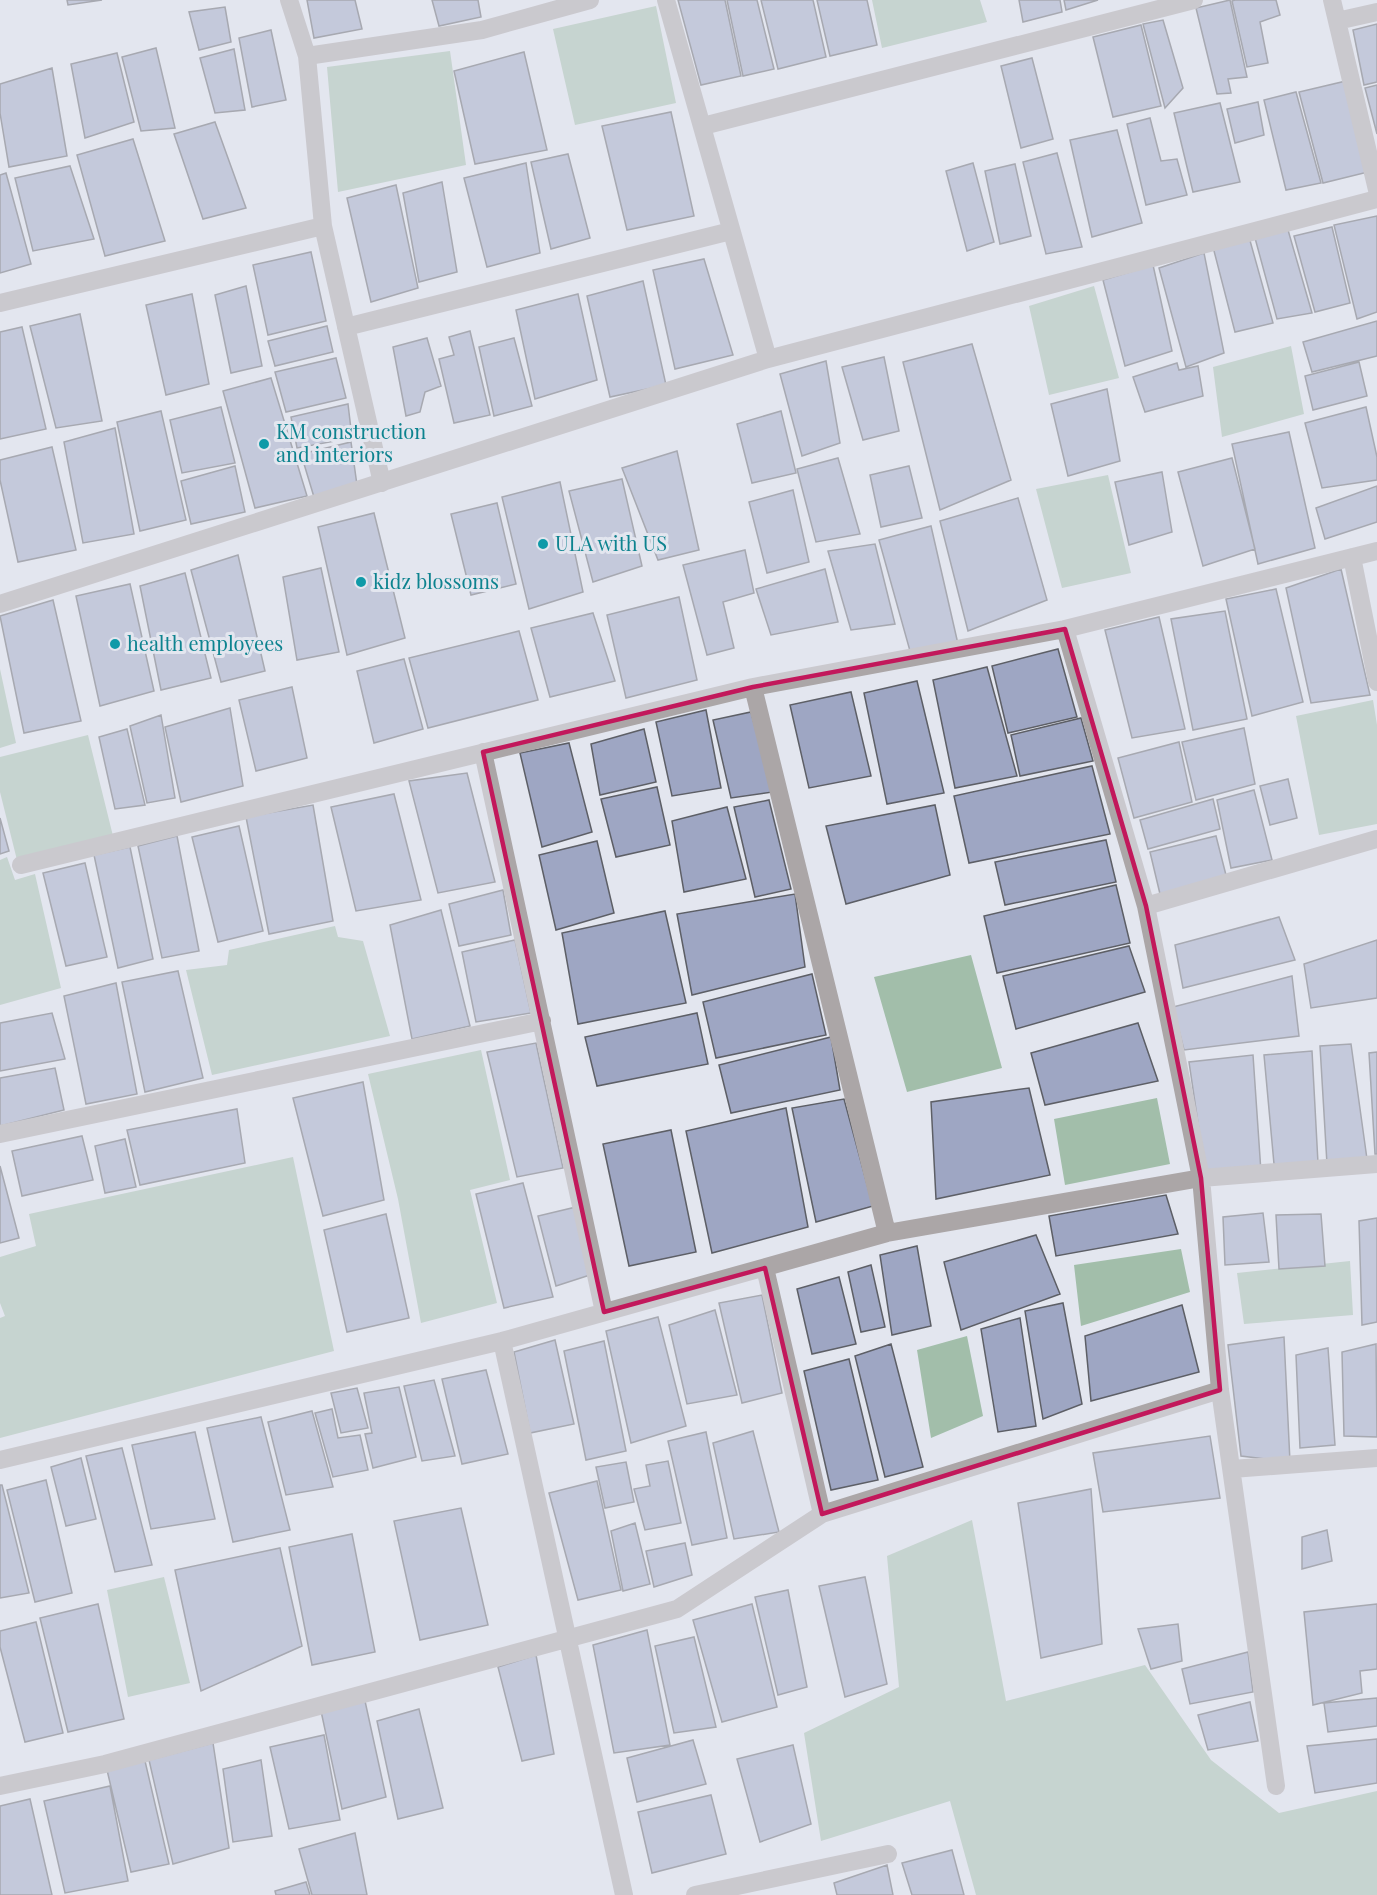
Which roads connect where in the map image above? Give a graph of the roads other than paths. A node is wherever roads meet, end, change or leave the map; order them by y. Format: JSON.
{"nodes":[{"id":1,"x":289,"y":0,"type":"edge"},
{"id":2,"x":590,"y":0,"type":"edge"},
{"id":3,"x":666,"y":0,"type":"edge"},
{"id":4,"x":1194,"y":0,"type":"edge"},
{"id":5,"x":1332,"y":0,"type":"edge"},
{"id":6,"x":1377,"y":12,"type":"edge"},
{"id":7,"x":1337,"y":21,"type":"junction"},
{"id":8,"x":307,"y":56,"type":"junction"},
{"id":9,"x":703,"y":126,"type":"junction"},
{"id":10,"x":1374,"y":162,"type":"edge"},
{"id":11,"x":1377,"y":190,"type":"edge"},
{"id":12,"x":1377,"y":199,"type":"edge"},
{"id":13,"x":323,"y":226,"type":"junction"},
{"id":14,"x":731,"y":231,"type":"junction"},
{"id":15,"x":0,"y":303,"type":"edge"},
{"id":16,"x":346,"y":327,"type":"junction"},
{"id":17,"x":768,"y":359,"type":"junction"},
{"id":18,"x":382,"y":483,"type":"junction"},
{"id":19,"x":1377,"y":551,"type":"edge"},
{"id":20,"x":1352,"y":557,"type":"junction"},
{"id":21,"x":0,"y":604,"type":"edge"},
{"id":22,"x":1065,"y":629,"type":"junction"},
{"id":23,"x":1377,"y":682,"type":"edge"},
{"id":24,"x":753,"y":687,"type":"junction"},
{"id":25,"x":483,"y":752,"type":"junction"},
{"id":26,"x":1377,"y":839,"type":"edge"},
{"id":27,"x":21,"y":865,"type":"dead end"},
{"id":28,"x":1146,"y":906,"type":"junction"},
{"id":29,"x":542,"y":1021,"type":"junction"},
{"id":30,"x":0,"y":1134,"type":"edge"},
{"id":31,"x":1377,"y":1164,"type":"edge"},
{"id":32,"x":1201,"y":1178,"type":"junction"},
{"id":33,"x":887,"y":1233,"type":"junction"},
{"id":34,"x":765,"y":1268,"type":"junction"},
{"id":35,"x":604,"y":1312,"type":"junction"},
{"id":36,"x":502,"y":1341,"type":"junction"},
{"id":37,"x":1220,"y":1390,"type":"junction"},
{"id":38,"x":1377,"y":1458,"type":"edge"},
{"id":39,"x":0,"y":1460,"type":"edge"},
{"id":40,"x":1232,"y":1469,"type":"junction"},
{"id":41,"x":822,"y":1514,"type":"junction"},
{"id":42,"x":569,"y":1639,"type":"junction"},
{"id":43,"x":0,"y":1786,"type":"edge"},
{"id":44,"x":1276,"y":1786,"type":"dead end"},
{"id":45,"x":888,"y":1854,"type":"dead end"},
{"id":46,"x":624,"y":1895,"type":"edge"},
{"id":47,"x":695,"y":1895,"type":"edge"}],
"edges":[{"from":1,"to":8,"type":"street"},
{"from":2,"to":8,"type":"street"},
{"from":3,"to":9,"type":"street"},
{"from":4,"to":9,"type":"street"},
{"from":5,"to":7,"type":"street"},
{"from":6,"to":7,"type":"street"},
{"from":7,"to":10,"type":"street"},
{"from":8,"to":13,"type":"street"},
{"from":9,"to":14,"type":"street"},
{"from":10,"to":11,"type":"street"},
{"from":12,"to":17,"type":"street"},
{"from":13,"to":15,"type":"street"},
{"from":13,"to":16,"type":"street"},
{"from":14,"to":16,"type":"street"},
{"from":14,"to":17,"type":"street"},
{"from":16,"to":18,"type":"street"},
{"from":17,"to":18,"type":"street"},
{"from":18,"to":21,"type":"street"},
{"from":19,"to":20,"type":"street"},
{"from":20,"to":22,"type":"street"},
{"from":20,"to":23,"type":"street"},
{"from":22,"to":24,"type":"street"},
{"from":22,"to":28,"type":"street"},
{"from":24,"to":25,"type":"street"},
{"from":24,"to":33,"type":"street"},
{"from":25,"to":27,"type":"street"},
{"from":25,"to":29,"type":"street"},
{"from":26,"to":28,"type":"street"},
{"from":28,"to":32,"type":"street"},
{"from":29,"to":30,"type":"street"},
{"from":29,"to":35,"type":"street"},
{"from":31,"to":32,"type":"street"},
{"from":32,"to":33,"type":"street"},
{"from":32,"to":37,"type":"street"},
{"from":33,"to":34,"type":"street"},
{"from":34,"to":35,"type":"street"},
{"from":34,"to":41,"type":"street"},
{"from":35,"to":36,"type":"street"},
{"from":36,"to":39,"type":"street"},
{"from":36,"to":42,"type":"street"},
{"from":37,"to":40,"type":"street"},
{"from":37,"to":41,"type":"street"},
{"from":38,"to":40,"type":"street"},
{"from":40,"to":44,"type":"street"},
{"from":41,"to":42,"type":"street"},
{"from":42,"to":43,"type":"street"},
{"from":42,"to":46,"type":"street"},
{"from":45,"to":47,"type":"street"}]}
